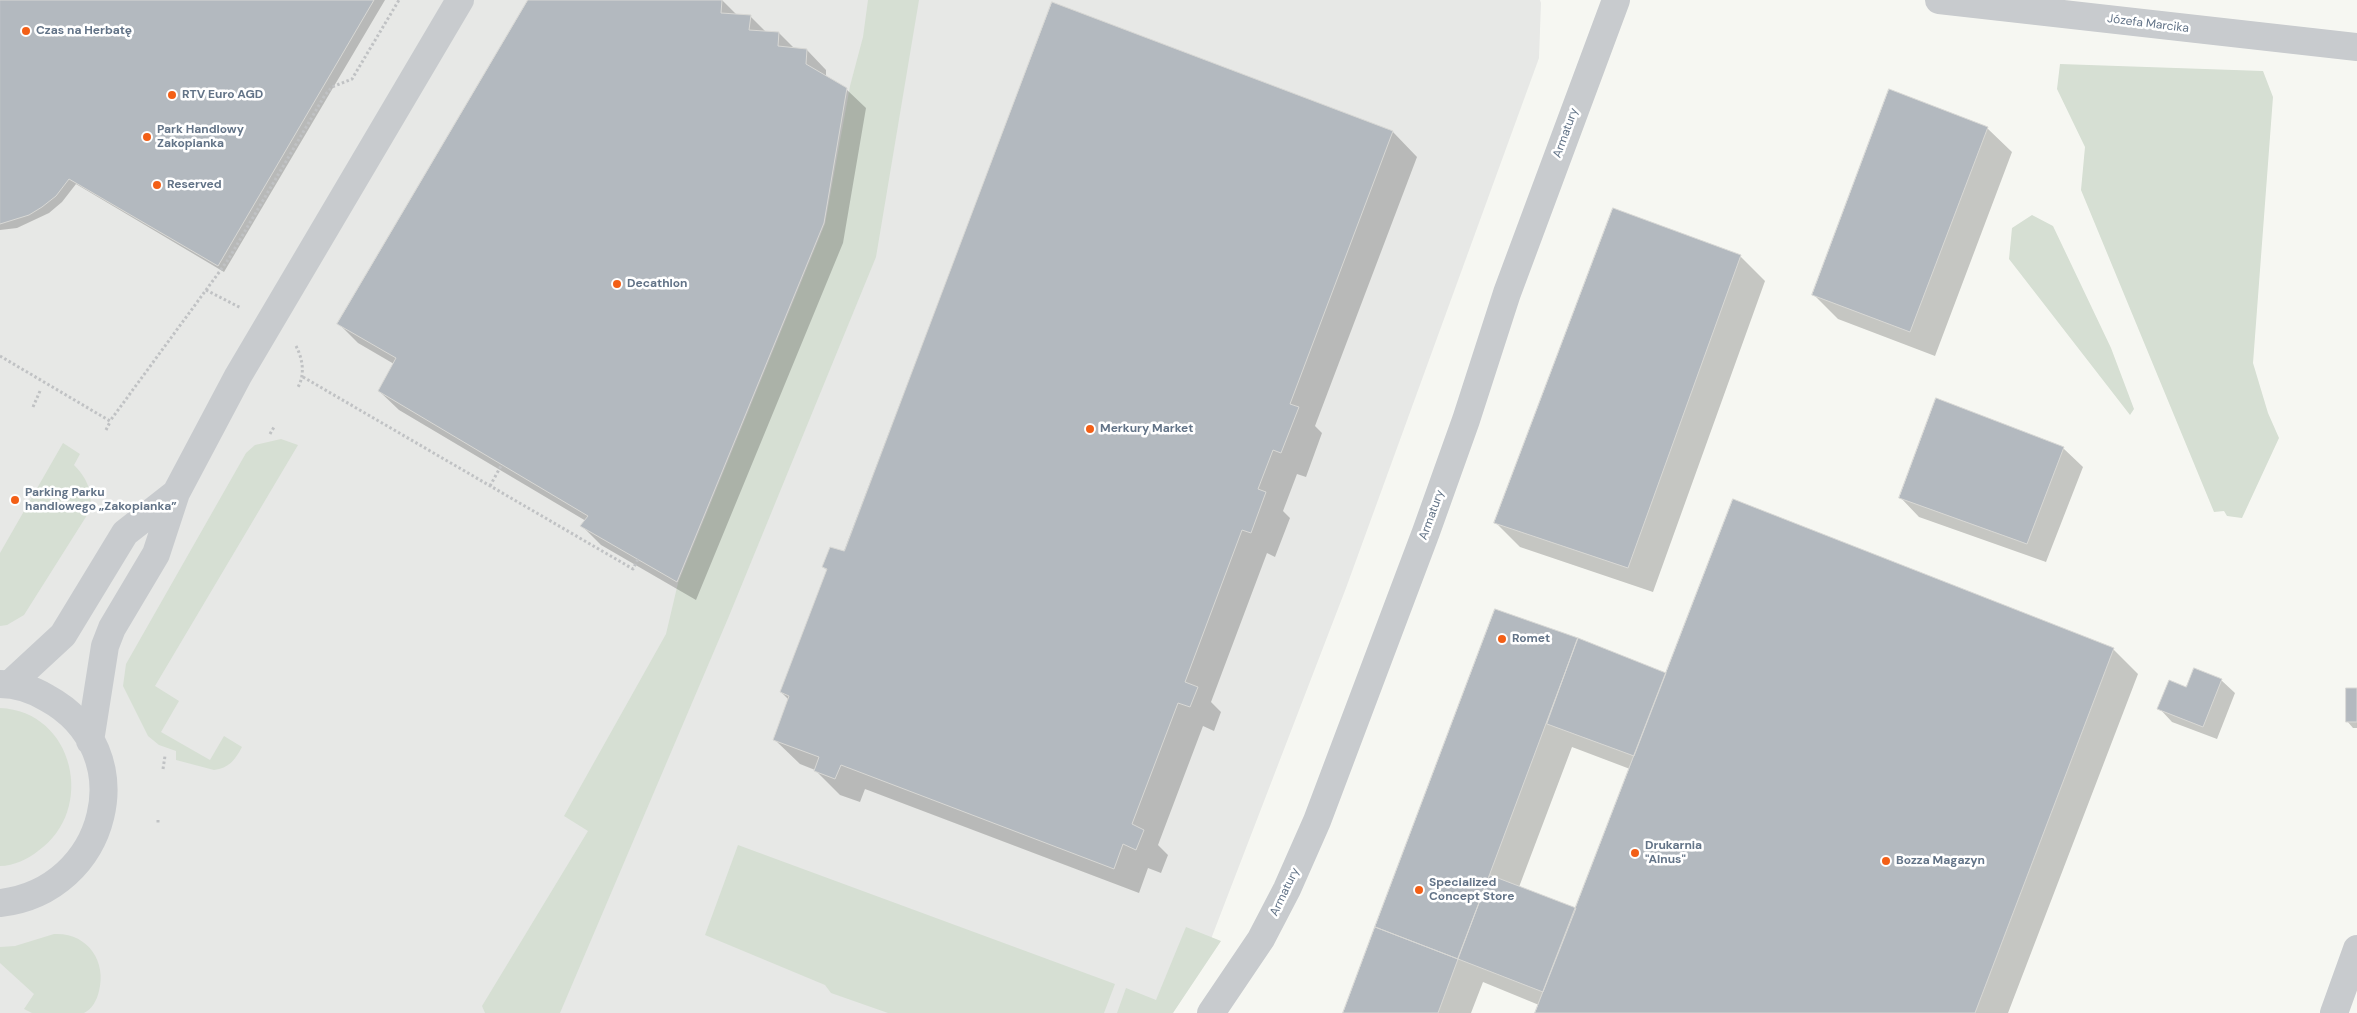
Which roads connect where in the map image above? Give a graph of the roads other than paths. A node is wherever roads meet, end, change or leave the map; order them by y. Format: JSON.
{"nodes":[{"id":1,"x":460,"y":0,"type":"edge"},
{"id":2,"x":1616,"y":0,"type":"edge"},
{"id":3,"x":1939,"y":0,"type":"edge"},
{"id":4,"x":2357,"y":47,"type":"edge"},
{"id":5,"x":176,"y":493,"type":"junction"},
{"id":6,"x":5,"y":684,"type":"edge"},
{"id":7,"x":90,"y":741,"type":"junction"},
{"id":8,"x":0,"y":903,"type":"edge"},
{"id":9,"x":2357,"y":948,"type":"edge"},
{"id":10,"x":1211,"y":1013,"type":"edge"},
{"id":11,"x":2334,"y":1013,"type":"edge"}],
"edges":[{"from":1,"to":5,"type":"street"},
{"from":2,"to":10,"type":"street","name":"Armatury"},
{"from":3,"to":4,"type":"street","name":"Józefa Marcika"},
{"from":5,"to":6,"type":"street"},
{"from":5,"to":7,"type":"street"},
{"from":6,"to":7,"type":"street"},
{"from":7,"to":8,"type":"street"},
{"from":9,"to":11,"type":"street"}]}
